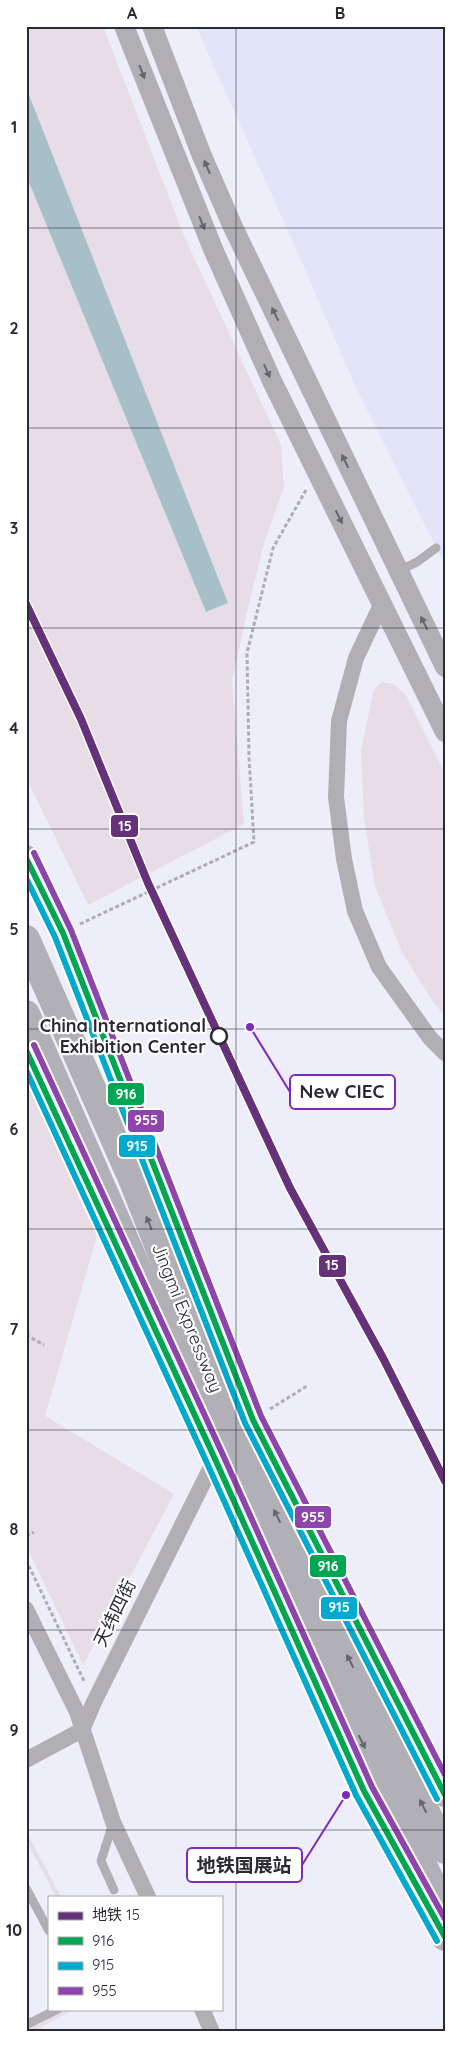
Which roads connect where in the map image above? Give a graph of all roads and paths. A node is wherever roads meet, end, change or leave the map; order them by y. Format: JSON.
{"nodes":[{"id":1,"x":124,"y":26,"type":"edge"},
{"id":2,"x":152,"y":26,"type":"edge"},
{"id":3,"x":309,"y":486,"type":"dead end"},
{"id":4,"x":436,"y":548,"type":"dead end"},
{"id":5,"x":398,"y":571,"type":"junction"},
{"id":6,"x":382,"y":603,"type":"junction"},
{"id":7,"x":445,"y":667,"type":"edge"},
{"id":8,"x":445,"y":732,"type":"edge"},
{"id":9,"x":26,"y":857,"type":"edge"},
{"id":10,"x":63,"y":933,"type":"junction"},
{"id":11,"x":26,"y":939,"type":"edge"},
{"id":12,"x":26,"y":1014,"type":"edge"},
{"id":13,"x":26,"y":1049,"type":"edge"},
{"id":14,"x":445,"y":1053,"type":"edge"},
{"id":15,"x":26,"y":1335,"type":"edge"},
{"id":16,"x":44,"y":1345,"type":"dead end"},
{"id":17,"x":215,"y":1459,"type":"junction"},
{"id":18,"x":34,"y":1532,"type":"dead end"},
{"id":19,"x":26,"y":1536,"type":"edge"},
{"id":20,"x":26,"y":1560,"type":"edge"},
{"id":21,"x":26,"y":1609,"type":"edge"},
{"id":22,"x":94,"y":1702,"type":"junction"},
{"id":23,"x":82,"y":1730,"type":"junction"},
{"id":24,"x":26,"y":1760,"type":"edge"},
{"id":25,"x":445,"y":1796,"type":"edge"},
{"id":26,"x":113,"y":1822,"type":"junction"},
{"id":27,"x":445,"y":1850,"type":"edge"},
{"id":28,"x":430,"y":1881,"type":"junction"},
{"id":29,"x":26,"y":1888,"type":"edge"},
{"id":30,"x":114,"y":1890,"type":"dead end"},
{"id":31,"x":148,"y":1896,"type":"edge"},
{"id":32,"x":445,"y":1910,"type":"edge"},
{"id":33,"x":48,"y":1929,"type":"edge"},
{"id":34,"x":445,"y":1937,"type":"edge"},
{"id":35,"x":56,"y":2010,"type":"edge"},
{"id":36,"x":202,"y":2010,"type":"edge"},
{"id":37,"x":26,"y":2025,"type":"edge"},
{"id":38,"x":212,"y":2032,"type":"edge"}],
"edges":[{"from":1,"to":6,"type":"street","one_way":true},
{"from":5,"to":2,"type":"street","one_way":true},
{"from":3,"to":10,"type":"path"},
{"from":4,"to":5,"type":"lane"},
{"from":7,"to":5,"type":"street","one_way":true},
{"from":6,"to":8,"type":"street"},
{"from":6,"to":14,"type":"street"},
{"from":9,"to":10,"type":"main road"},
{"from":10,"to":25,"type":"main road"},
{"from":27,"to":11,"type":"highway","name":"Jingmi Expressway","one_way":true},
{"from":12,"to":28,"type":"highway","name":"Jingmi Expressway","one_way":true},
{"from":13,"to":17,"type":"main road"},
{"from":15,"to":16,"type":"path"},
{"from":17,"to":22,"type":"street","name":"天纬四街"},
{"from":17,"to":34,"type":"main road"},
{"from":18,"to":19,"type":"path"},
{"from":20,"to":22,"type":"path"},
{"from":21,"to":23,"type":"street"},
{"from":22,"to":23,"type":"street","name":"天纬四街"},
{"from":23,"to":24,"type":"street"},
{"from":23,"to":26,"type":"street"},
{"from":26,"to":30,"type":"lane"},
{"from":26,"to":31,"type":"street"},
{"from":28,"to":32,"type":"highway","name":"Jingmi Expressway"},
{"from":28,"to":34,"type":"highway"},
{"from":29,"to":33,"type":"lane"},
{"from":35,"to":37,"type":"lane"},
{"from":36,"to":38,"type":"street"}]}
